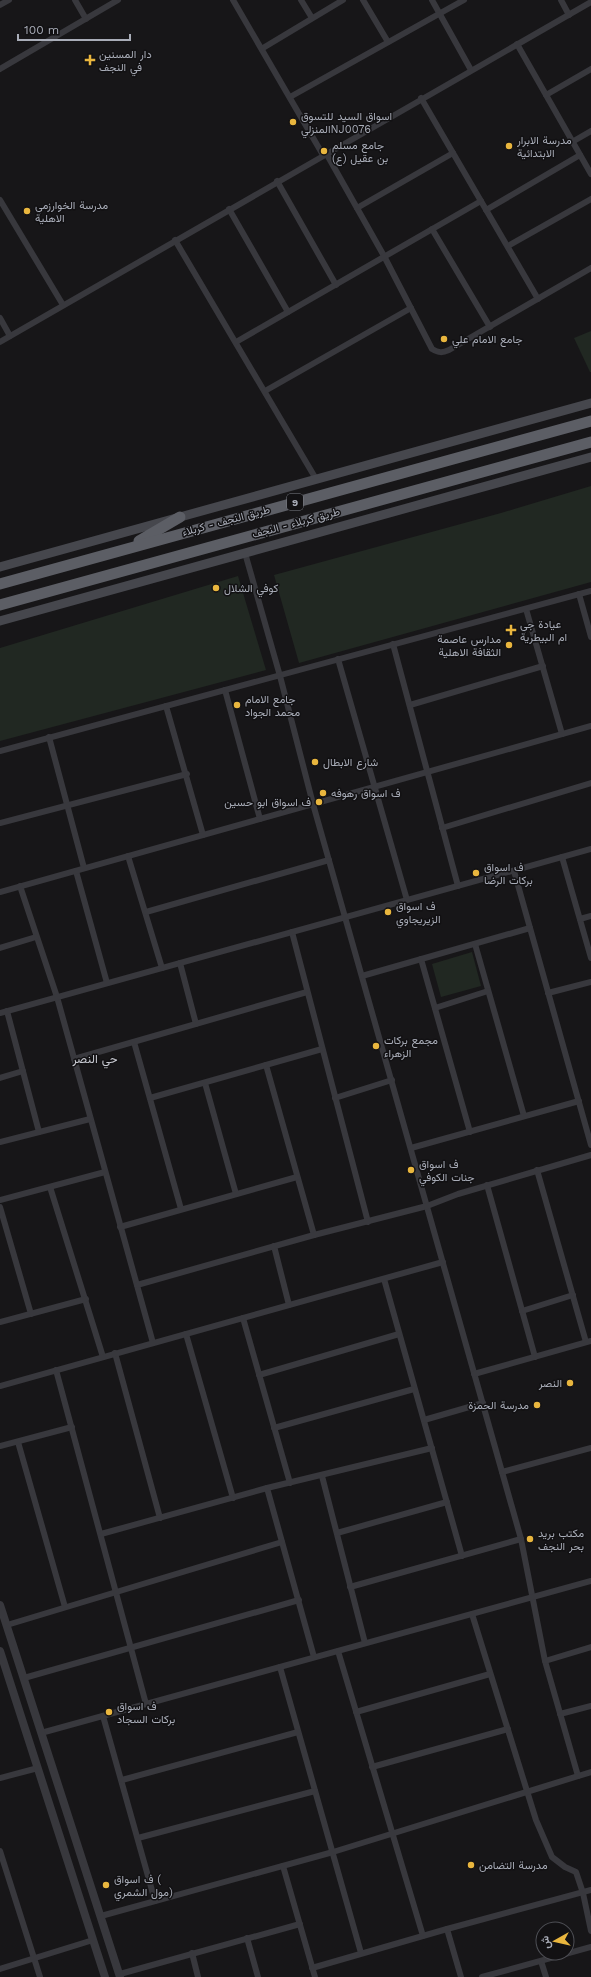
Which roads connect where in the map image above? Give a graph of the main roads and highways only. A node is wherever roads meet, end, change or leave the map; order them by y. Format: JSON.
{"nodes":[{"id":1,"x":591,"y":403,"type":"edge"},
{"id":2,"x":591,"y":421,"type":"edge"},
{"id":3,"x":591,"y":442,"type":"edge"},
{"id":4,"x":591,"y":457,"type":"edge"},
{"id":5,"x":180,"y":517,"type":"junction"},
{"id":6,"x":124,"y":549,"type":"junction"},
{"id":7,"x":0,"y":567,"type":"edge"},
{"id":8,"x":0,"y":584,"type":"edge"},
{"id":9,"x":0,"y":604,"type":"edge"},
{"id":10,"x":0,"y":621,"type":"edge"}],
"edges":[{"from":1,"to":5,"type":"main road"},
{"from":2,"to":6,"type":"highway","name":"طريق النجف - کربلاء","number":"9"},
{"from":3,"to":9,"type":"highway","name":"طريق کربلاء - النجف","number":"9"},
{"from":4,"to":10,"type":"main road"},
{"from":5,"to":6,"type":"highway"},
{"from":5,"to":7,"type":"main road"},
{"from":6,"to":8,"type":"highway","name":"طريق النجف - کربلاء","number":"9"}]}
